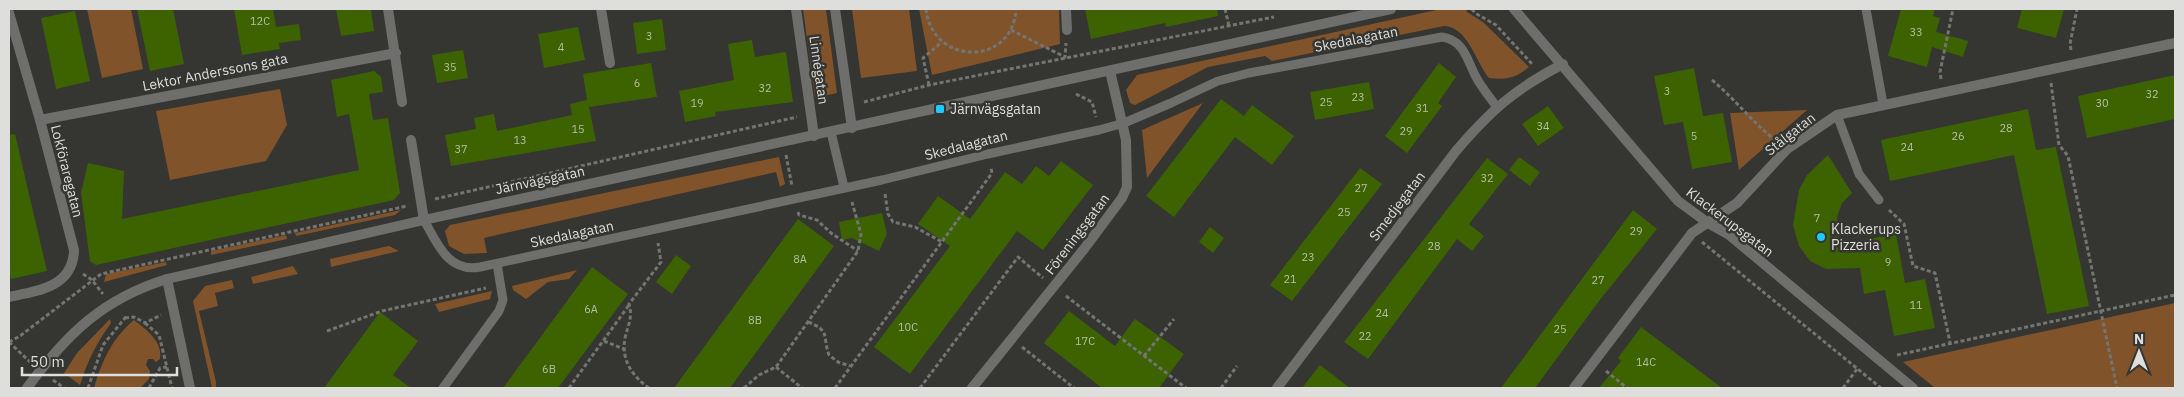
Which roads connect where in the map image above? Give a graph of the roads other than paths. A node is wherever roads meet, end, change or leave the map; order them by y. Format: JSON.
{"nodes":[{"id":1,"x":388,"y":9,"type":"edge"},
{"id":2,"x":602,"y":9,"type":"edge"},
{"id":3,"x":796,"y":9,"type":"edge"},
{"id":4,"x":835,"y":9,"type":"edge"},
{"id":5,"x":1066,"y":9,"type":"edge"},
{"id":6,"x":1392,"y":9,"type":"edge"},
{"id":7,"x":1514,"y":9,"type":"edge"},
{"id":8,"x":1866,"y":9,"type":"edge"},
{"id":9,"x":9,"y":13,"type":"edge"},
{"id":10,"x":1067,"y":30,"type":"road end"},
{"id":11,"x":2175,"y":43,"type":"edge"},
{"id":12,"x":396,"y":53,"type":"junction"},
{"id":13,"x":610,"y":63,"type":"dead end"},
{"id":14,"x":1562,"y":64,"type":"junction"},
{"id":15,"x":1110,"y":71,"type":"junction"},
{"id":16,"x":402,"y":102,"type":"dead end"},
{"id":17,"x":1883,"y":104,"type":"junction"},
{"id":18,"x":1496,"y":106,"type":"junction"},
{"id":19,"x":1837,"y":116,"type":"junction"},
{"id":20,"x":40,"y":120,"type":"junction"},
{"id":21,"x":1124,"y":123,"type":"junction"},
{"id":22,"x":852,"y":128,"type":"junction"},
{"id":23,"x":831,"y":132,"type":"junction"},
{"id":24,"x":814,"y":136,"type":"junction"},
{"id":25,"x":411,"y":140,"type":"dead end"},
{"id":26,"x":844,"y":187,"type":"junction"},
{"id":27,"x":1879,"y":200,"type":"road end"},
{"id":28,"x":424,"y":220,"type":"junction"},
{"id":29,"x":1708,"y":223,"type":"junction"},
{"id":30,"x":497,"y":264,"type":"junction"},
{"id":31,"x":167,"y":279,"type":"junction"},
{"id":32,"x":9,"y":297,"type":"edge"},
{"id":33,"x":27,"y":388,"type":"edge"},
{"id":34,"x":190,"y":388,"type":"edge"},
{"id":35,"x":443,"y":388,"type":"edge"},
{"id":36,"x":972,"y":388,"type":"edge"},
{"id":37,"x":1277,"y":388,"type":"edge"},
{"id":38,"x":1574,"y":388,"type":"edge"},
{"id":39,"x":1913,"y":388,"type":"edge"}],
"edges":[{"from":1,"to":12,"type":"street"},
{"from":2,"to":13,"type":"street"},
{"from":3,"to":24,"type":"street","name":"Linnégatan"},
{"from":4,"to":22,"type":"street","name":"Linnégatan"},
{"from":5,"to":10,"type":"street"},
{"from":6,"to":15,"type":"street","name":"Järnvägsgatan"},
{"from":7,"to":14,"type":"street","name":"Klackerupsgatan"},
{"from":8,"to":17,"type":"lane"},
{"from":9,"to":20,"type":"street","name":"Lokföraregatan"},
{"from":11,"to":17,"type":"street","name":"Stålgatan"},
{"from":12,"to":16,"type":"street"},
{"from":12,"to":20,"type":"street","name":"Lektor Anderssons gata"},
{"from":14,"to":18,"type":"street","name":"Smedjegatan"},
{"from":14,"to":29,"type":"street","name":"Klackerupsgatan"},
{"from":15,"to":21,"type":"street","name":"Föreningsgatan"},
{"from":15,"to":22,"type":"street","name":"Järnvägsgatan"},
{"from":17,"to":19,"type":"street","name":"Stålgatan"},
{"from":18,"to":21,"type":"lane","name":"Skedalagatan"},
{"from":18,"to":37,"type":"street","name":"Smedjegatan"},
{"from":19,"to":27,"type":"lane"},
{"from":19,"to":29,"type":"street","name":"Stålgatan"},
{"from":20,"to":32,"type":"street","name":"Lokföraregatan"},
{"from":21,"to":26,"type":"lane","name":"Skedalagatan"},
{"from":21,"to":36,"type":"street","name":"Föreningsgatan"},
{"from":22,"to":23,"type":"street","name":"Järnvägsgatan"},
{"from":23,"to":24,"type":"street","name":"Järnvägsgatan"},
{"from":23,"to":26,"type":"lane"},
{"from":24,"to":28,"type":"street","name":"Järnvägsgatan"},
{"from":25,"to":28,"type":"street"},
{"from":26,"to":30,"type":"lane","name":"Skedalagatan"},
{"from":28,"to":30,"type":"lane","name":"Skedalagatan"},
{"from":28,"to":31,"type":"street","name":"Järnvägsgatan"},
{"from":29,"to":38,"type":"street","name":"Stålgatan"},
{"from":29,"to":39,"type":"street","name":"Klackerupsgatan"},
{"from":30,"to":35,"type":"lane"},
{"from":31,"to":33,"type":"street","name":"Järnvägsgatan"},
{"from":31,"to":34,"type":"street"}]}
